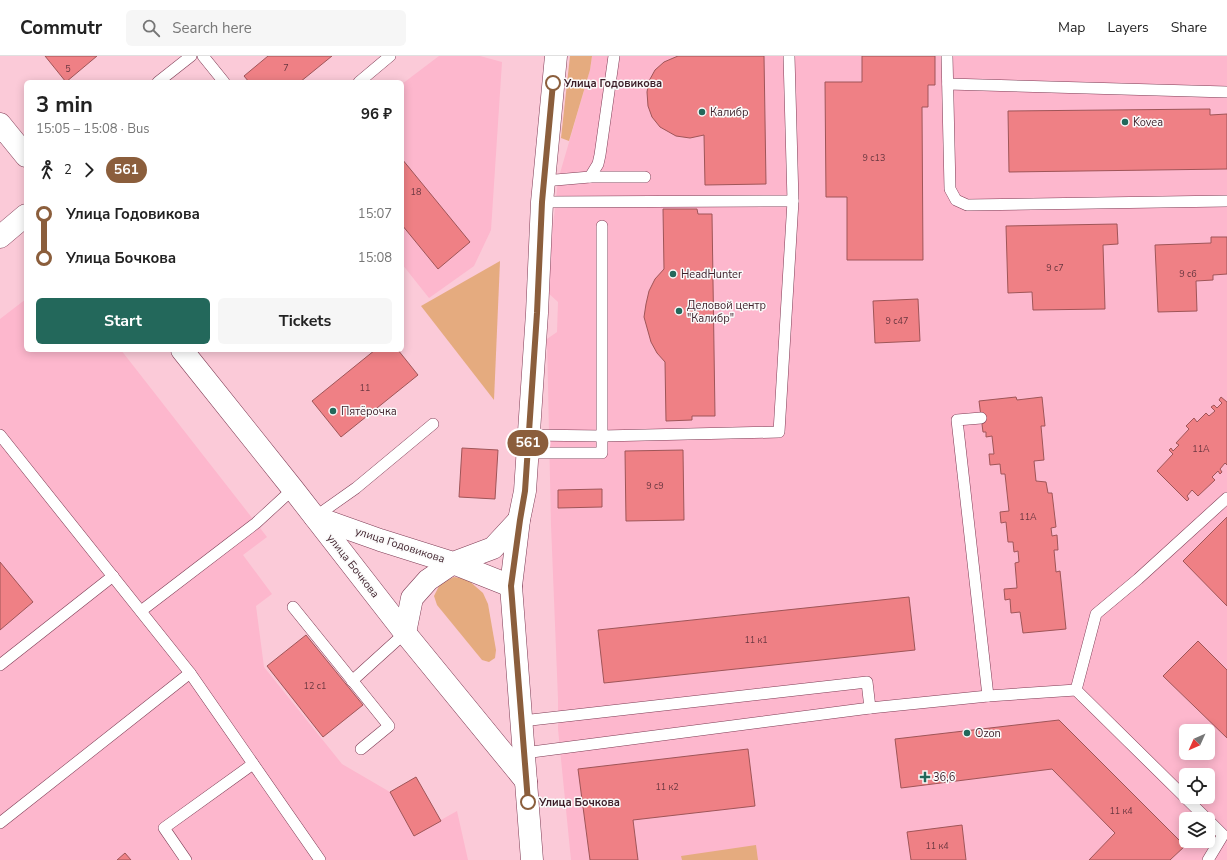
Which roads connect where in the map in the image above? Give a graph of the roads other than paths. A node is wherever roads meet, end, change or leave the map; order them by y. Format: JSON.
{"nodes":[{"id":1,"x":191,"y":56,"type":"edge"},
{"id":2,"x":203,"y":56,"type":"edge"},
{"id":3,"x":390,"y":56,"type":"edge"},
{"id":4,"x":556,"y":56,"type":"edge"},
{"id":5,"x":614,"y":56,"type":"edge"},
{"id":6,"x":789,"y":56,"type":"edge"},
{"id":7,"x":947,"y":56,"type":"edge"},
{"id":8,"x":161,"y":80,"type":"edge"},
{"id":9,"x":222,"y":80,"type":"edge"},
{"id":10,"x":361,"y":80,"type":"edge"},
{"id":11,"x":948,"y":84,"type":"junction"},
{"id":12,"x":1227,"y":92,"type":"edge"},
{"id":13,"x":0,"y":124,"type":"edge"},
{"id":14,"x":24,"y":154,"type":"edge"},
{"id":15,"x":590,"y":177,"type":"junction"},
{"id":16,"x":645,"y":177,"type":"dead end"},
{"id":17,"x":544,"y":181,"type":"junction"},
{"id":18,"x":793,"y":201,"type":"junction"},
{"id":19,"x":1227,"y":201,"type":"edge"},
{"id":20,"x":542,"y":202,"type":"junction"},
{"id":21,"x":24,"y":217,"type":"edge"},
{"id":22,"x":602,"y":226,"type":"dead end"},
{"id":23,"x":0,"y":237,"type":"edge"},
{"id":24,"x":184,"y":352,"type":"edge"},
{"id":25,"x":981,"y":418,"type":"dead end"},
{"id":26,"x":433,"y":424,"type":"dead end"},
{"id":27,"x":0,"y":435,"type":"edge"},
{"id":28,"x":602,"y":436,"type":"junction"},
{"id":29,"x":528,"y":444,"type":"junction"},
{"id":30,"x":294,"y":489,"type":"junction"},
{"id":31,"x":1227,"y":498,"type":"edge"},
{"id":32,"x":315,"y":517,"type":"junction"},
{"id":33,"x":520,"y":520,"type":"junction"},
{"id":34,"x":454,"y":563,"type":"junction"},
{"id":35,"x":113,"y":576,"type":"junction"},
{"id":36,"x":511,"y":586,"type":"junction"},
{"id":37,"x":293,"y":607,"type":"dead end"},
{"id":38,"x":141,"y":611,"type":"junction"},
{"id":39,"x":405,"y":633,"type":"junction"},
{"id":40,"x":0,"y":665,"type":"edge"},
{"id":41,"x":190,"y":674,"type":"junction"},
{"id":42,"x":352,"y":681,"type":"junction"},
{"id":43,"x":1076,"y":690,"type":"junction"},
{"id":44,"x":988,"y":696,"type":"junction"},
{"id":45,"x":870,"y":708,"type":"junction"},
{"id":46,"x":522,"y":721,"type":"junction"},
{"id":47,"x":361,"y":749,"type":"dead end"},
{"id":48,"x":524,"y":753,"type":"junction"},
{"id":49,"x":253,"y":764,"type":"junction"},
{"id":50,"x":526,"y":780,"type":"junction"},
{"id":51,"x":1199,"y":812,"type":"edge"},
{"id":52,"x":0,"y":823,"type":"edge"},
{"id":53,"x":1215,"y":828,"type":"edge"},
{"id":54,"x":186,"y":860,"type":"edge"},
{"id":55,"x":320,"y":860,"type":"edge"},
{"id":56,"x":532,"y":860,"type":"edge"},
{"id":57,"x":1208,"y":860,"type":"edge"}],
"edges":[{"from":1,"to":8,"type":"lane"},
{"from":2,"to":9,"type":"lane"},
{"from":3,"to":10,"type":"lane"},
{"from":4,"to":17,"type":"street"},
{"from":5,"to":15,"type":"lane"},
{"from":6,"to":18,"type":"lane"},
{"from":7,"to":11,"type":"lane"},
{"from":11,"to":12,"type":"lane"},
{"from":11,"to":19,"type":"lane"},
{"from":13,"to":14,"type":"street"},
{"from":15,"to":16,"type":"lane"},
{"from":15,"to":17,"type":"lane"},
{"from":17,"to":20,"type":"street"},
{"from":18,"to":20,"type":"lane"},
{"from":18,"to":28,"type":"lane"},
{"from":20,"to":29,"type":"street"},
{"from":21,"to":23,"type":"street"},
{"from":22,"to":28,"type":"lane"},
{"from":24,"to":30,"type":"street","name":"улица Бочкова"},
{"from":25,"to":44,"type":"lane"},
{"from":26,"to":32,"type":"lane"},
{"from":27,"to":35,"type":"lane"},
{"from":28,"to":29,"type":"lane"},
{"from":28,"to":29,"type":"lane"},
{"from":29,"to":33,"type":"street"},
{"from":30,"to":32,"type":"street","name":"улица Бочкова"},
{"from":30,"to":38,"type":"lane"},
{"from":31,"to":43,"type":"lane"},
{"from":32,"to":34,"type":"street","name":"улица Годовикова"},
{"from":32,"to":39,"type":"street","name":"улица Бочкова"},
{"from":33,"to":34,"type":"street","name":"улица Годовикова"},
{"from":33,"to":36,"type":"street"},
{"from":34,"to":36,"type":"street"},
{"from":34,"to":39,"type":"street"},
{"from":35,"to":38,"type":"lane"},
{"from":35,"to":40,"type":"lane"},
{"from":36,"to":46,"type":"street"},
{"from":37,"to":42,"type":"lane"},
{"from":38,"to":41,"type":"lane"},
{"from":39,"to":42,"type":"lane"},
{"from":39,"to":50,"type":"street","name":"улица Бочкова"},
{"from":41,"to":49,"type":"lane"},
{"from":41,"to":52,"type":"lane"},
{"from":42,"to":47,"type":"lane"},
{"from":43,"to":44,"type":"lane"},
{"from":43,"to":51,"type":"lane"},
{"from":44,"to":45,"type":"lane"},
{"from":45,"to":46,"type":"lane"},
{"from":45,"to":48,"type":"lane"},
{"from":46,"to":48,"type":"street"},
{"from":48,"to":50,"type":"street"},
{"from":49,"to":54,"type":"lane"},
{"from":49,"to":55,"type":"lane"},
{"from":50,"to":56,"type":"street"},
{"from":53,"to":57,"type":"lane"}]}
